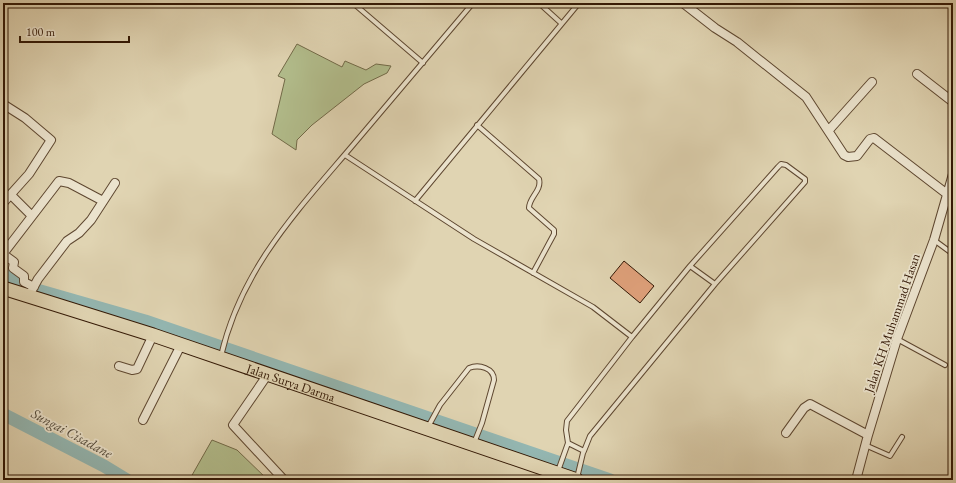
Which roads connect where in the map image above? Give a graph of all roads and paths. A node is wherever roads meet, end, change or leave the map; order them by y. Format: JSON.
{"nodes":[{"id":1,"x":353,"y":3,"type":"edge"},
{"id":2,"x":473,"y":3,"type":"edge"},
{"id":3,"x":539,"y":3,"type":"edge"},
{"id":4,"x":579,"y":3,"type":"edge"},
{"id":5,"x":683,"y":3,"type":"edge"},
{"id":6,"x":561,"y":23,"type":"junction"},
{"id":7,"x":423,"y":63,"type":"junction"},
{"id":8,"x":917,"y":74,"type":"dead end"},
{"id":9,"x":872,"y":82,"type":"dead end"},
{"id":10,"x":953,"y":102,"type":"edge"},
{"id":11,"x":3,"y":104,"type":"edge"},
{"id":12,"x":477,"y":125,"type":"junction"},
{"id":13,"x":829,"y":130,"type":"junction"},
{"id":14,"x":345,"y":155,"type":"junction"},
{"id":15,"x":953,"y":174,"type":"edge"},
{"id":16,"x":115,"y":183,"type":"dead end"},
{"id":17,"x":947,"y":194,"type":"junction"},
{"id":18,"x":11,"y":195,"type":"junction"},
{"id":19,"x":103,"y":201,"type":"junction"},
{"id":20,"x":415,"y":201,"type":"junction"},
{"id":21,"x":3,"y":203,"type":"edge"},
{"id":22,"x":32,"y":216,"type":"junction"},
{"id":23,"x":934,"y":240,"type":"junction"},
{"id":24,"x":5,"y":246,"type":"edge"},
{"id":25,"x":953,"y":254,"type":"edge"},
{"id":26,"x":690,"y":266,"type":"junction"},
{"id":27,"x":533,"y":273,"type":"junction"},
{"id":28,"x":715,"y":284,"type":"junction"},
{"id":29,"x":3,"y":288,"type":"edge"},
{"id":30,"x":28,"y":289,"type":"junction"},
{"id":31,"x":153,"y":335,"type":"junction"},
{"id":32,"x":632,"y":337,"type":"junction"},
{"id":33,"x":897,"y":339,"type":"junction"},
{"id":34,"x":181,"y":344,"type":"junction"},
{"id":35,"x":220,"y":356,"type":"junction"},
{"id":36,"x":945,"y":365,"type":"dead end"},
{"id":37,"x":119,"y":366,"type":"dead end"},
{"id":38,"x":268,"y":374,"type":"junction"},
{"id":39,"x":143,"y":420,"type":"dead end"},
{"id":40,"x":427,"y":428,"type":"junction"},
{"id":41,"x":786,"y":433,"type":"dead end"},
{"id":42,"x":868,"y":435,"type":"junction"},
{"id":43,"x":902,"y":437,"type":"dead end"},
{"id":44,"x":474,"y":443,"type":"junction"},
{"id":45,"x":568,"y":444,"type":"junction"},
{"id":46,"x":865,"y":444,"type":"junction"},
{"id":47,"x":584,"y":452,"type":"junction"},
{"id":48,"x":559,"y":474,"type":"edge"},
{"id":49,"x":578,"y":478,"type":"edge"},
{"id":50,"x":284,"y":480,"type":"edge"},
{"id":51,"x":856,"y":480,"type":"edge"}],
"edges":[{"from":1,"to":7,"type":"lane"},
{"from":2,"to":7,"type":"lane"},
{"from":3,"to":6,"type":"lane"},
{"from":4,"to":6,"type":"lane"},
{"from":5,"to":13,"type":"street"},
{"from":6,"to":12,"type":"lane"},
{"from":7,"to":14,"type":"lane"},
{"from":8,"to":10,"type":"street"},
{"from":9,"to":13,"type":"street"},
{"from":11,"to":18,"type":"street"},
{"from":12,"to":20,"type":"lane"},
{"from":12,"to":27,"type":"lane"},
{"from":13,"to":17,"type":"street"},
{"from":14,"to":20,"type":"lane"},
{"from":14,"to":35,"type":"lane"},
{"from":15,"to":17,"type":"street","name":"Jalan KH Muhammad Hasan"},
{"from":16,"to":19,"type":"street"},
{"from":17,"to":23,"type":"street","name":"Jalan KH Muhammad Hasan"},
{"from":18,"to":21,"type":"street"},
{"from":18,"to":22,"type":"street"},
{"from":19,"to":22,"type":"street"},
{"from":19,"to":30,"type":"street"},
{"from":20,"to":27,"type":"lane"},
{"from":22,"to":24,"type":"street"},
{"from":23,"to":25,"type":"lane"},
{"from":23,"to":33,"type":"street","name":"Jalan KH Muhammad Hasan"},
{"from":24,"to":30,"type":"street"},
{"from":26,"to":28,"type":"lane"},
{"from":26,"to":28,"type":"lane"},
{"from":26,"to":32,"type":"lane"},
{"from":27,"to":32,"type":"lane"},
{"from":28,"to":47,"type":"lane"},
{"from":29,"to":30,"type":"main road","name":"Jalan Surya Darma"},
{"from":30,"to":31,"type":"main road","name":"Jalan Surya Darma"},
{"from":31,"to":34,"type":"main road","name":"Jalan Surya Darma"},
{"from":31,"to":37,"type":"street"},
{"from":32,"to":45,"type":"lane"},
{"from":33,"to":36,"type":"lane"},
{"from":33,"to":42,"type":"street","name":"Jalan KH Muhammad Hasan"},
{"from":34,"to":35,"type":"main road","name":"Jalan Surya Darma"},
{"from":34,"to":39,"type":"street"},
{"from":35,"to":38,"type":"main road","name":"Jalan Surya Darma"},
{"from":38,"to":40,"type":"main road","name":"Jalan Surya Darma"},
{"from":38,"to":50,"type":"street"},
{"from":40,"to":44,"type":"main road","name":"Jalan Surya Darma"},
{"from":40,"to":44,"type":"lane"},
{"from":41,"to":42,"type":"street"},
{"from":42,"to":46,"type":"street","name":"Jalan KH Muhammad Hasan"},
{"from":43,"to":46,"type":"lane"},
{"from":44,"to":48,"type":"main road","name":"Jalan Surya Darma"},
{"from":45,"to":47,"type":"lane"},
{"from":45,"to":48,"type":"lane"},
{"from":46,"to":51,"type":"street","name":"Jalan KH Muhammad Hasan"},
{"from":47,"to":49,"type":"lane"},
{"from":48,"to":49,"type":"main road","name":"Jalan Surya Darma"}]}
